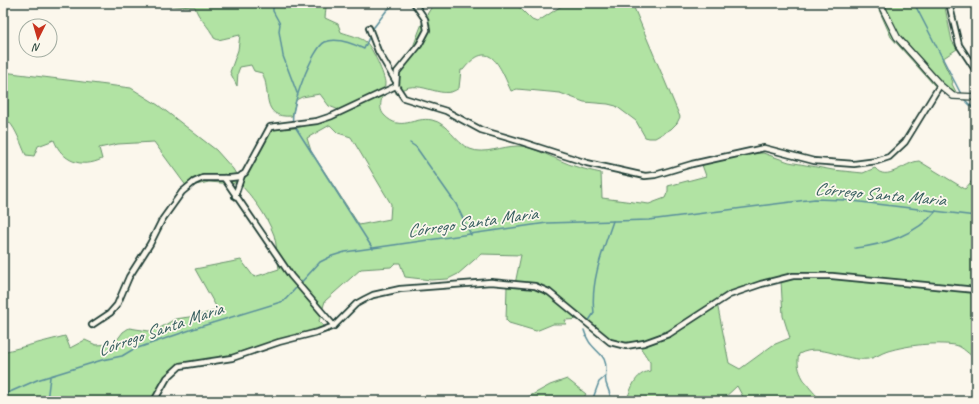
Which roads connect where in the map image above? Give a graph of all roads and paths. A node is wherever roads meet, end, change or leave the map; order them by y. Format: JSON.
{"nodes":[{"id":1,"x":414,"y":3,"type":"edge"},
{"id":2,"x":880,"y":3,"type":"edge"},
{"id":3,"x":949,"y":3,"type":"edge"},
{"id":4,"x":369,"y":28,"type":"dead end"},
{"id":5,"x":976,"y":71,"type":"edge"},
{"id":6,"x":940,"y":85,"type":"junction"},
{"id":7,"x":396,"y":86,"type":"junction"},
{"id":8,"x":976,"y":97,"type":"edge"},
{"id":9,"x":242,"y":175,"type":"junction"},
{"id":10,"x":224,"y":178,"type":"junction"},
{"id":11,"x":235,"y":196,"type":"junction"},
{"id":12,"x":976,"y":290,"type":"edge"},
{"id":13,"x":92,"y":325,"type":"dead end"},
{"id":14,"x":334,"y":326,"type":"junction"},
{"id":15,"x":154,"y":401,"type":"edge"}],
"edges":[{"from":1,"to":7,"type":"street"},
{"from":2,"to":6,"type":"street"},
{"from":3,"to":5,"type":"street"},
{"from":4,"to":7,"type":"street"},
{"from":6,"to":7,"type":"street"},
{"from":6,"to":8,"type":"street"},
{"from":7,"to":9,"type":"street"},
{"from":9,"to":10,"type":"street"},
{"from":9,"to":11,"type":"street"},
{"from":10,"to":11,"type":"street"},
{"from":10,"to":13,"type":"street"},
{"from":11,"to":14,"type":"street"},
{"from":12,"to":14,"type":"street"},
{"from":14,"to":15,"type":"street"}]}
